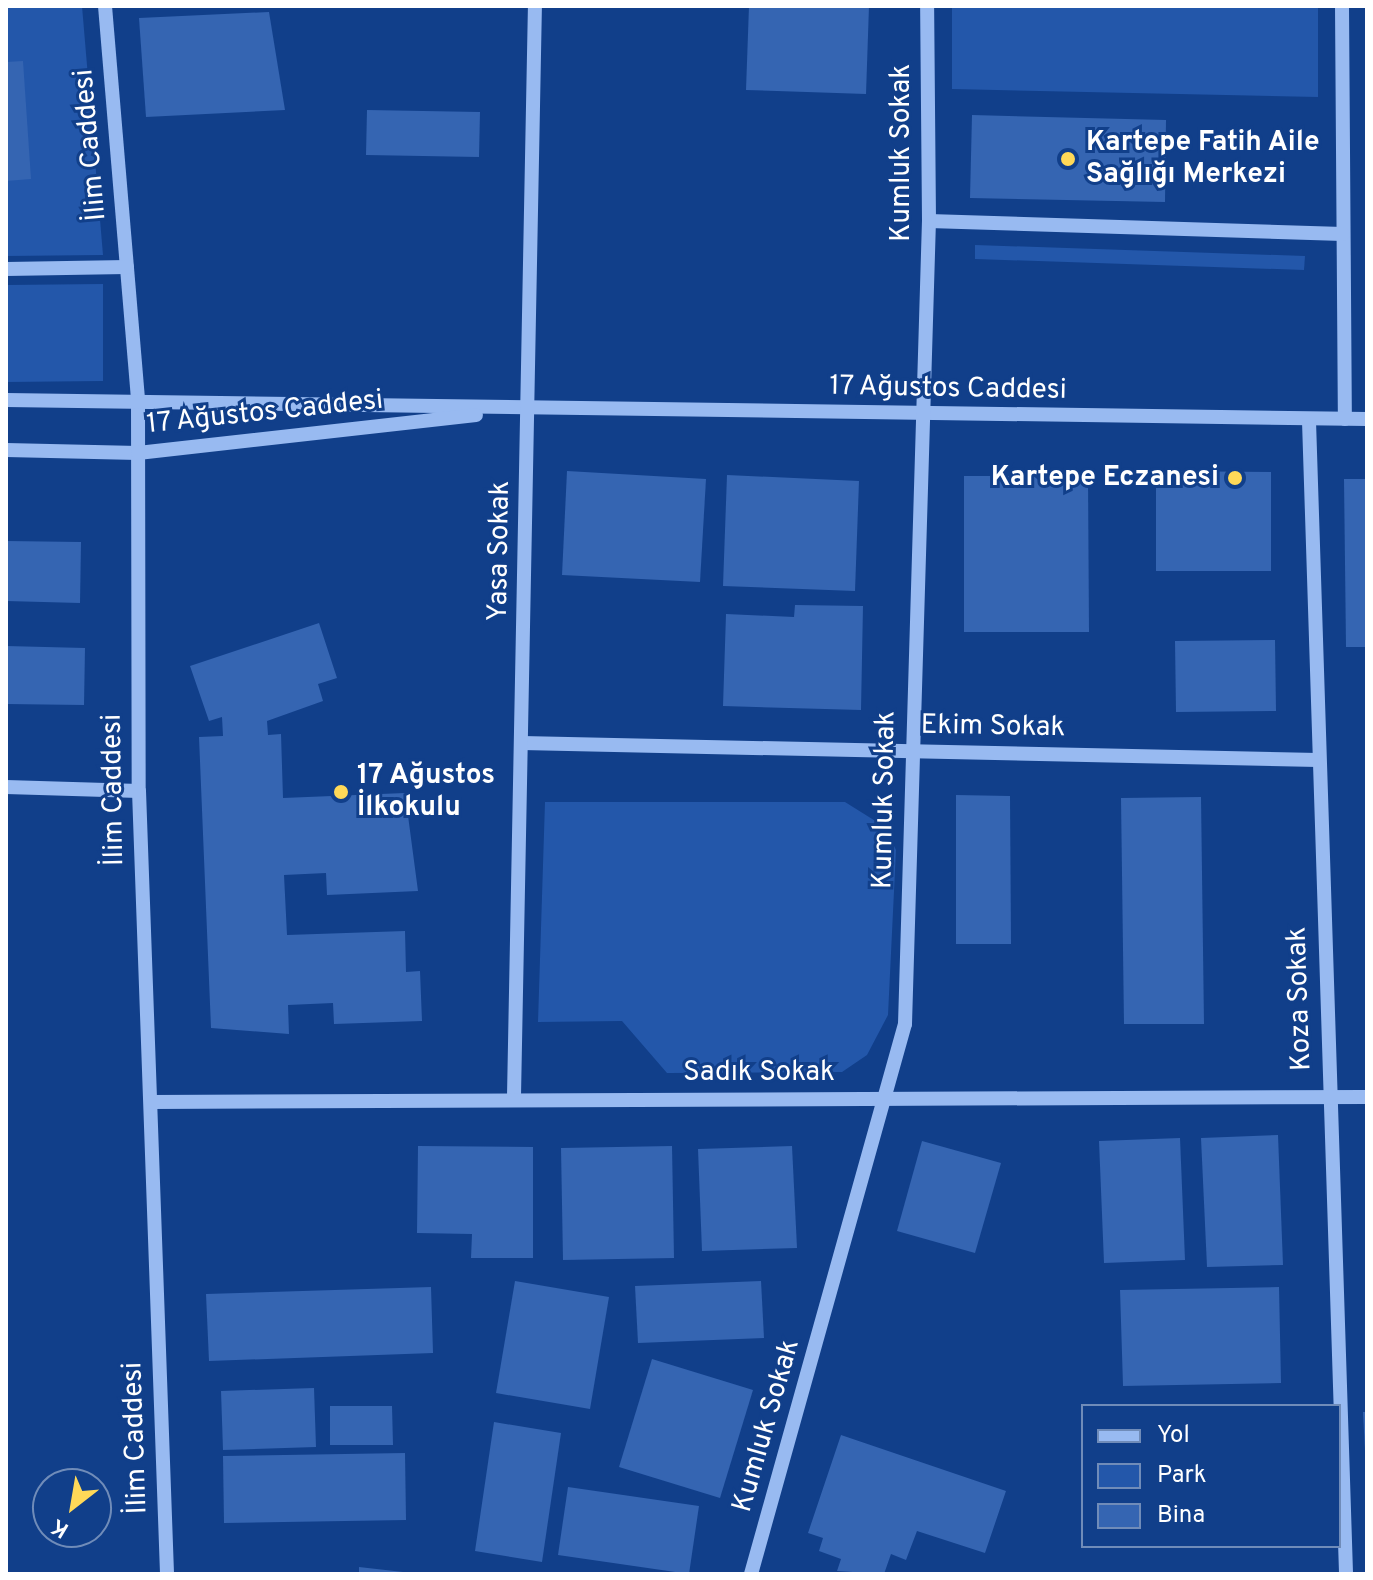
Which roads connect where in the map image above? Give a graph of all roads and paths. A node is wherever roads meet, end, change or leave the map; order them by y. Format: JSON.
{"nodes":[{"id":1,"x":105,"y":6,"type":"edge"},
{"id":2,"x":535,"y":6,"type":"edge"},
{"id":3,"x":927,"y":6,"type":"edge"},
{"id":4,"x":1342,"y":6,"type":"edge"},
{"id":5,"x":929,"y":221,"type":"junction"},
{"id":6,"x":1343,"y":234,"type":"junction"},
{"id":7,"x":127,"y":267,"type":"junction"},
{"id":8,"x":6,"y":269,"type":"edge"},
{"id":9,"x":6,"y":400,"type":"edge"},
{"id":10,"x":138,"y":403,"type":"junction"},
{"id":11,"x":528,"y":409,"type":"junction"},
{"id":12,"x":924,"y":414,"type":"junction"},
{"id":13,"x":1345,"y":419,"type":"junction"},
{"id":14,"x":1367,"y":419,"type":"edge"},
{"id":15,"x":1309,"y":421,"type":"junction"},
{"id":16,"x":6,"y":450,"type":"edge"},
{"id":17,"x":138,"y":453,"type":"junction"},
{"id":18,"x":522,"y":743,"type":"junction"},
{"id":19,"x":912,"y":751,"type":"junction"},
{"id":20,"x":1318,"y":760,"type":"junction"},
{"id":21,"x":6,"y":787,"type":"edge"},
{"id":22,"x":139,"y":791,"type":"junction"},
{"id":23,"x":514,"y":1096,"type":"junction"},
{"id":24,"x":1330,"y":1097,"type":"junction"},
{"id":25,"x":1367,"y":1097,"type":"edge"},
{"id":26,"x":889,"y":1100,"type":"junction"},
{"id":27,"x":151,"y":1102,"type":"junction"},
{"id":28,"x":1340,"y":1404,"type":"edge"},
{"id":29,"x":1341,"y":1425,"type":"edge"},
{"id":30,"x":167,"y":1574,"type":"edge"},
{"id":31,"x":751,"y":1574,"type":"edge"},
{"id":32,"x":1346,"y":1574,"type":"edge"}],
"edges":[{"from":1,"to":7,"type":"street","name":"İlim Caddesi"},
{"from":2,"to":11,"type":"street","name":"Yasa Sokak"},
{"from":3,"to":5,"type":"street","name":"Kumluk Sokak"},
{"from":4,"to":6,"type":"street"},
{"from":5,"to":6,"type":"street"},
{"from":5,"to":12,"type":"street","name":"Kumluk Sokak"},
{"from":6,"to":13,"type":"street"},
{"from":7,"to":8,"type":"street"},
{"from":7,"to":10,"type":"street","name":"İlim Caddesi"},
{"from":9,"to":10,"type":"street","name":"17 Ağustos Caddesi"},
{"from":10,"to":11,"type":"street","name":"17 Ağustos Caddesi"},
{"from":10,"to":17,"type":"street","name":"İlim Caddesi"},
{"from":11,"to":12,"type":"street","name":"17 Ağustos Caddesi"},
{"from":11,"to":17,"type":"street","name":"17 Ağustos Caddesi"},
{"from":11,"to":18,"type":"street","name":"Yasa Sokak"},
{"from":12,"to":15,"type":"street","name":"17 Ağustos Caddesi"},
{"from":12,"to":19,"type":"street","name":"Kumluk Sokak"},
{"from":13,"to":14,"type":"street","name":"17 Ağustos Caddesi"},
{"from":13,"to":15,"type":"street","name":"17 Ağustos Caddesi"},
{"from":15,"to":20,"type":"street","name":"Koza Sokak"},
{"from":16,"to":17,"type":"street","name":"17 Ağustos Caddesi"},
{"from":17,"to":22,"type":"street","name":"İlim Caddesi"},
{"from":18,"to":19,"type":"street","name":"Ekim Sokak"},
{"from":18,"to":23,"type":"street","name":"Yasa Sokak"},
{"from":19,"to":20,"type":"street","name":"Ekim Sokak"},
{"from":19,"to":26,"type":"street","name":"Kumluk Sokak"},
{"from":20,"to":24,"type":"street","name":"Koza Sokak"},
{"from":21,"to":22,"type":"street"},
{"from":22,"to":27,"type":"street","name":"İlim Caddesi"},
{"from":23,"to":26,"type":"street","name":"Sadık Sokak"},
{"from":23,"to":27,"type":"street","name":"Sadık Sokak"},
{"from":24,"to":25,"type":"street","name":"Sadık Sokak"},
{"from":24,"to":26,"type":"street","name":"Sadık Sokak"},
{"from":24,"to":28,"type":"street","name":"Koza Sokak"},
{"from":26,"to":31,"type":"street","name":"Kumluk Sokak"},
{"from":27,"to":30,"type":"street","name":"İlim Caddesi"},
{"from":29,"to":32,"type":"street","name":"Koza Sokak"}]}
